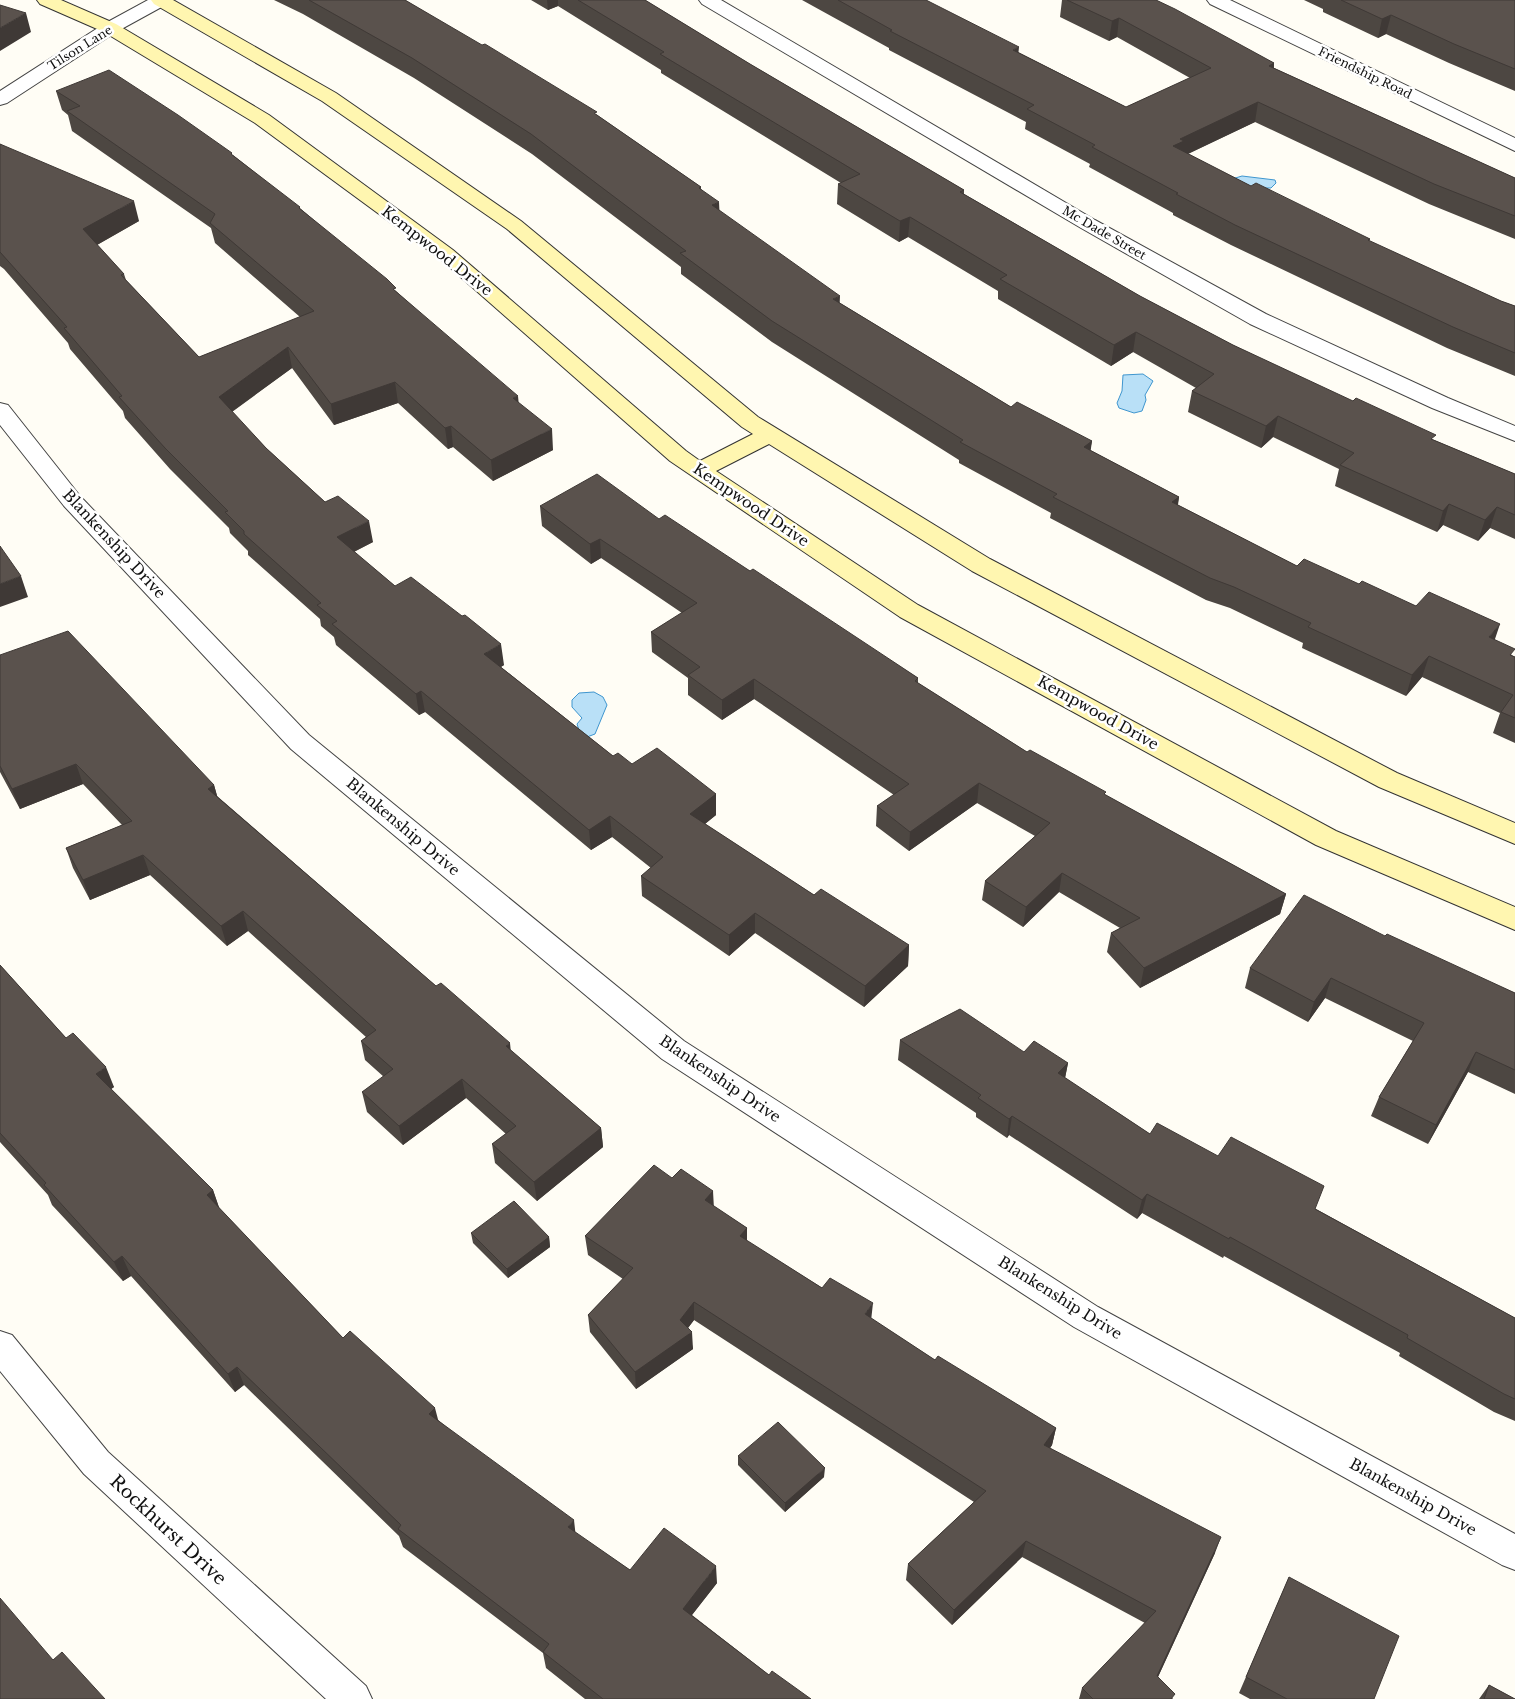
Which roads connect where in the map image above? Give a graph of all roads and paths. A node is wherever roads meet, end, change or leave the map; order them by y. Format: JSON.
{"nodes":[{"id":1,"x":46,"y":0,"type":"edge"},
{"id":2,"x":160,"y":0,"type":"edge"},
{"id":3,"x":708,"y":0,"type":"edge"},
{"id":4,"x":1216,"y":0,"type":"edge"},
{"id":5,"x":110,"y":28,"type":"junction"},
{"id":6,"x":0,"y":99,"type":"edge"},
{"id":7,"x":1515,"y":145,"type":"edge"},
{"id":8,"x":0,"y":410,"type":"edge"},
{"id":9,"x":770,"y":434,"type":"junction"},
{"id":10,"x":1515,"y":434,"type":"edge"},
{"id":11,"x":700,"y":470,"type":"junction"},
{"id":12,"x":1515,"y":834,"type":"edge"},
{"id":13,"x":1515,"y":919,"type":"edge"},
{"id":14,"x":0,"y":1346,"type":"edge"},
{"id":15,"x":1515,"y":1553,"type":"edge"},
{"id":16,"x":353,"y":1699,"type":"edge"}],
"edges":[{"from":1,"to":5,"type":"main road","name":"Kempwood Drive"},
{"from":2,"to":5,"type":"street","name":"Tilson Lane"},
{"from":2,"to":9,"type":"main road"},
{"from":3,"to":10,"type":"street","name":"Mc Dade Street"},
{"from":4,"to":7,"type":"street","name":"Friendship Road"},
{"from":5,"to":6,"type":"street","name":"Tilson Lane"},
{"from":5,"to":11,"type":"main road","name":"Kempwood Drive"},
{"from":8,"to":15,"type":"street","name":"Blankenship Drive"},
{"from":9,"to":11,"type":"main road"},
{"from":9,"to":12,"type":"main road"},
{"from":11,"to":13,"type":"main road","name":"Kempwood Drive"},
{"from":14,"to":16,"type":"street","name":"Rockhurst Drive"}]}
